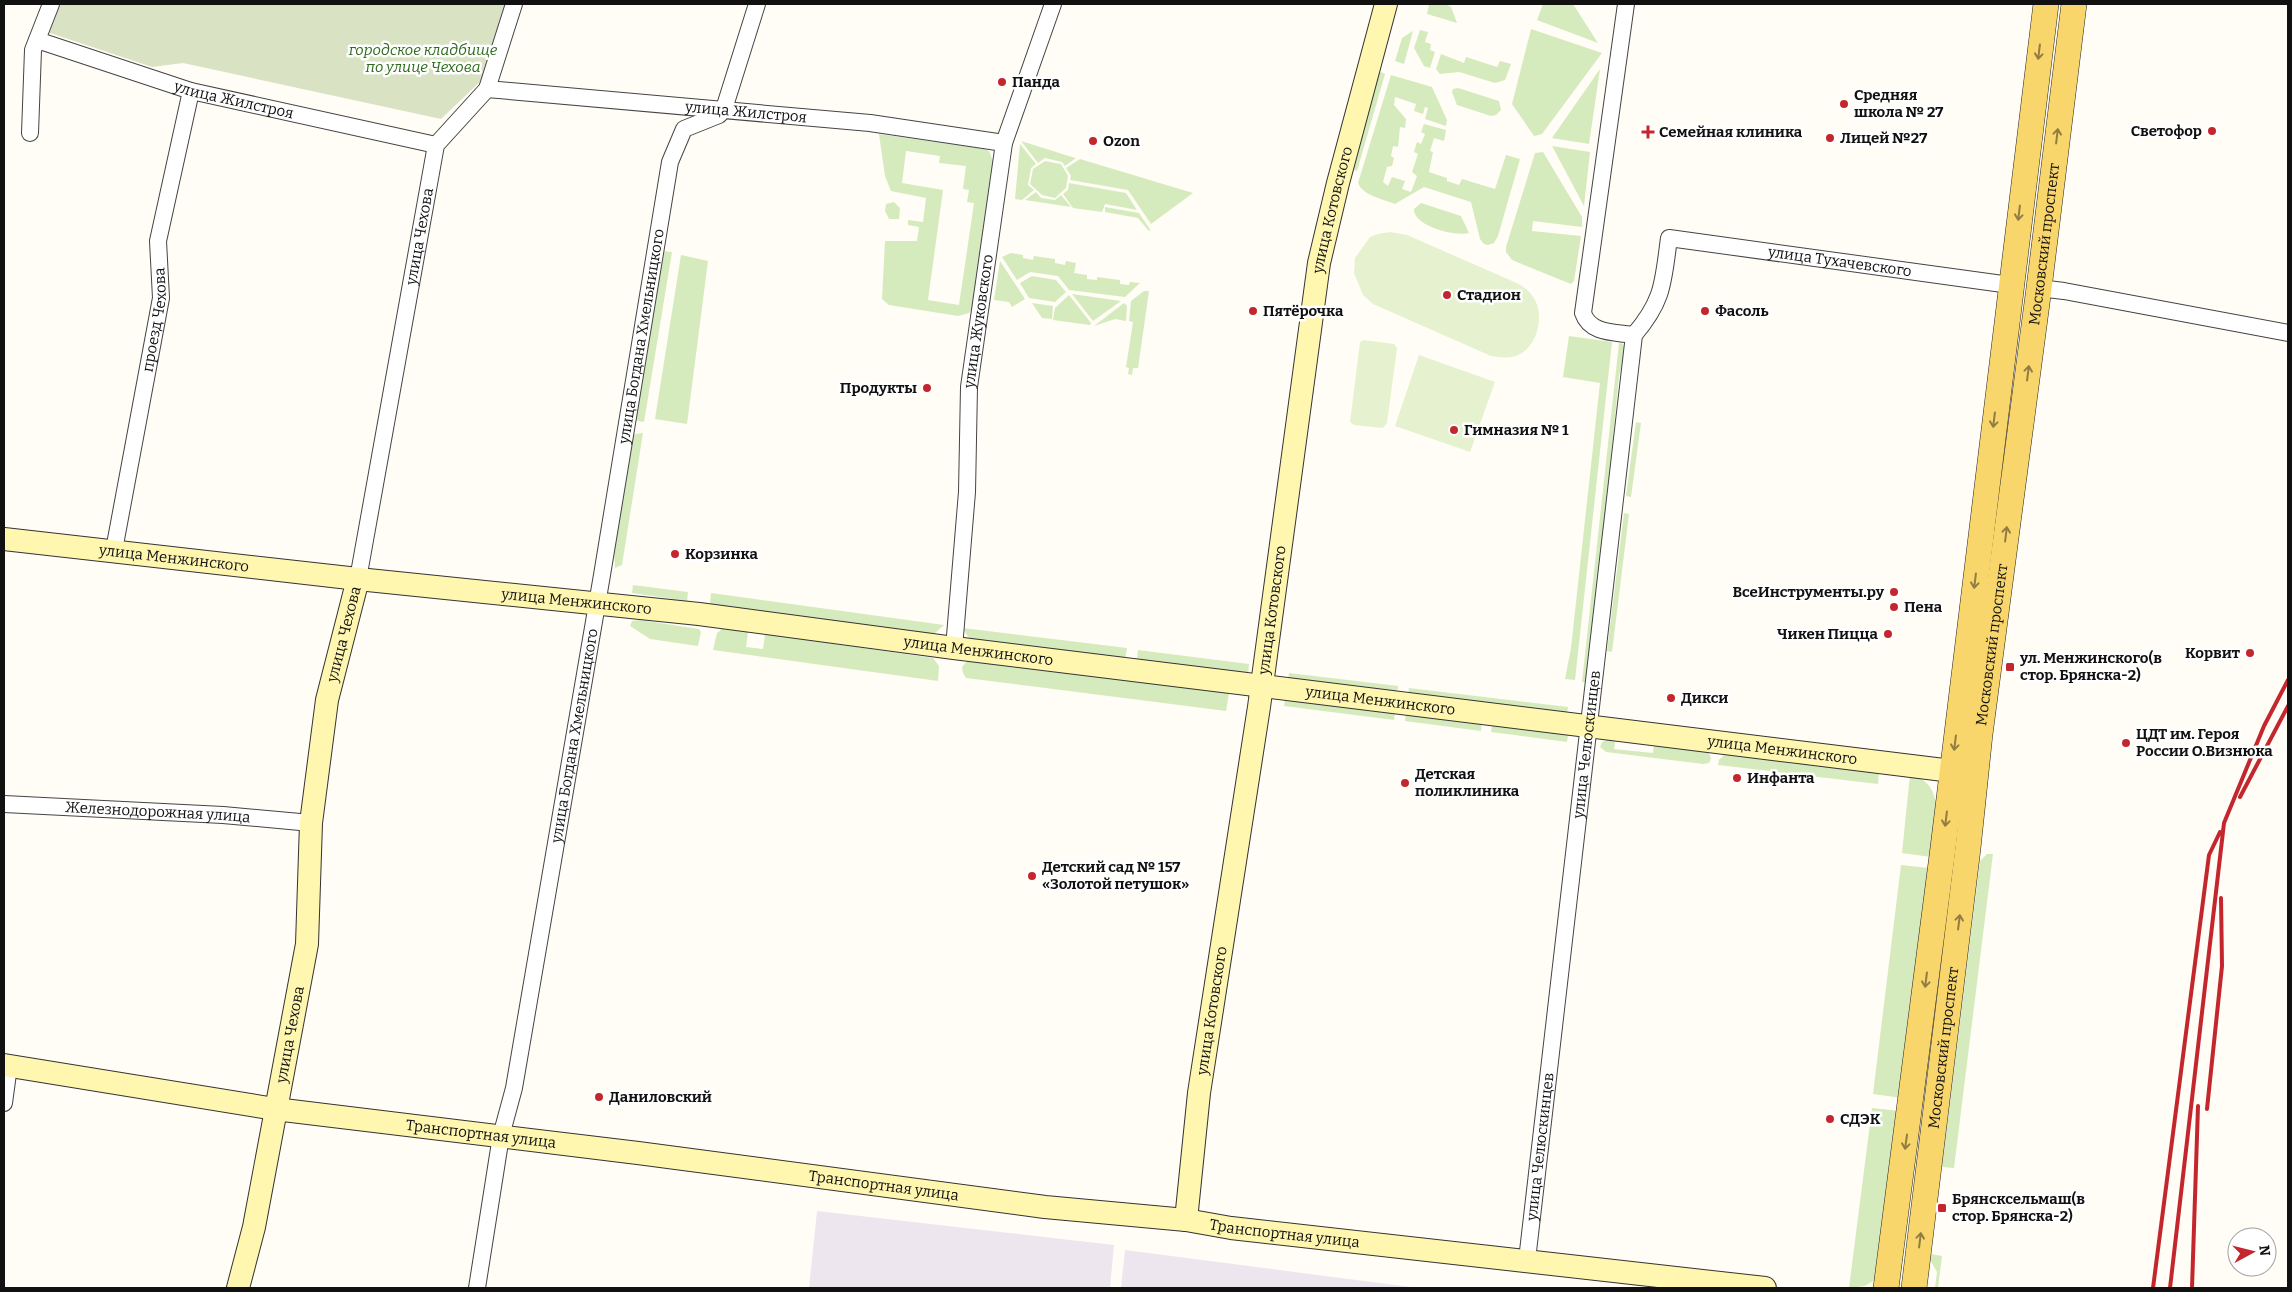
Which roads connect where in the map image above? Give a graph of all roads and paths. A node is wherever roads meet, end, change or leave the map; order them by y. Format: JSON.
{"nodes":[{"id":1,"x":51,"y":4,"type":"edge"},
{"id":2,"x":514,"y":4,"type":"edge"},
{"id":3,"x":756,"y":4,"type":"edge"},
{"id":4,"x":1053,"y":4,"type":"edge"},
{"id":5,"x":1386,"y":4,"type":"edge"},
{"id":6,"x":1626,"y":4,"type":"edge"},
{"id":7,"x":2046,"y":4,"type":"edge"},
{"id":8,"x":2074,"y":4,"type":"edge"},
{"id":9,"x":37,"y":40,"type":"junction"},
{"id":10,"x":487,"y":90,"type":"junction"},
{"id":11,"x":191,"y":91,"type":"junction"},
{"id":12,"x":724,"y":109,"type":"junction"},
{"id":13,"x":30,"y":134,"type":"dead end"},
{"id":14,"x":1004,"y":143,"type":"junction"},
{"id":15,"x":436,"y":145,"type":"junction"},
{"id":16,"x":2010,"y":285,"type":"junction"},
{"id":17,"x":2039,"y":288,"type":"junction"},
{"id":18,"x":2288,"y":333,"type":"edge"},
{"id":19,"x":1634,"y":335,"type":"junction"},
{"id":20,"x":4,"y":539,"type":"edge"},
{"id":21,"x":114,"y":550,"type":"junction"},
{"id":22,"x":358,"y":579,"type":"junction"},
{"id":23,"x":597,"y":603,"type":"junction"},
{"id":24,"x":954,"y":648,"type":"junction"},
{"id":25,"x":1262,"y":685,"type":"junction"},
{"id":26,"x":1590,"y":726,"type":"junction"},
{"id":27,"x":1964,"y":772,"type":"junction"},
{"id":28,"x":4,"y":804,"type":"edge"},
{"id":29,"x":311,"y":823,"type":"junction"},
{"id":30,"x":6,"y":1066,"type":"edge"},
{"id":31,"x":4,"y":1103,"type":"edge"},
{"id":32,"x":275,"y":1109,"type":"junction"},
{"id":33,"x":501,"y":1136,"type":"junction"},
{"id":34,"x":1186,"y":1220,"type":"junction"},
{"id":35,"x":1527,"y":1260,"type":"junction"},
{"id":36,"x":238,"y":1288,"type":"edge"},
{"id":37,"x":477,"y":1288,"type":"edge"},
{"id":38,"x":1765,"y":1288,"type":"edge"},
{"id":39,"x":1886,"y":1288,"type":"edge"},
{"id":40,"x":1914,"y":1288,"type":"edge"}],
"edges":[{"from":1,"to":9,"type":"street"},
{"from":2,"to":10,"type":"street"},
{"from":3,"to":12,"type":"street"},
{"from":4,"to":14,"type":"street","name":"улица Жуковского"},
{"from":5,"to":25,"type":"street","name":"улица Котовского"},
{"from":6,"to":19,"type":"street"},
{"from":7,"to":16,"type":"main road","name":"Московский проспект","one_way":true},
{"from":17,"to":8,"type":"main road","name":"Московский проспект","one_way":true},
{"from":9,"to":11,"type":"street","name":"улица Жилстроя"},
{"from":9,"to":13,"type":"street"},
{"from":10,"to":12,"type":"street","name":"улица Жилстроя"},
{"from":10,"to":15,"type":"street"},
{"from":11,"to":15,"type":"street","name":"улица Жилстроя"},
{"from":11,"to":21,"type":"street","name":"проезд Чехова"},
{"from":12,"to":14,"type":"street","name":"улица Жилстроя"},
{"from":12,"to":23,"type":"street","name":"улица Богдана Хмельницкого"},
{"from":14,"to":24,"type":"street","name":"улица Жуковского"},
{"from":15,"to":22,"type":"street","name":"улица Чехова"},
{"from":16,"to":17,"type":"main road"},
{"from":16,"to":19,"type":"street","name":"улица Тухачевского"},
{"from":16,"to":27,"type":"main road","name":"Московский проспект","one_way":true},
{"from":17,"to":18,"type":"street"},
{"from":27,"to":17,"type":"main road","name":"Московский проспект","one_way":true},
{"from":19,"to":26,"type":"street","name":"улица Челюскинцев"},
{"from":20,"to":21,"type":"street","name":"улица Менжинского"},
{"from":21,"to":22,"type":"street","name":"улица Менжинского"},
{"from":22,"to":23,"type":"street","name":"улица Менжинского"},
{"from":22,"to":29,"type":"street","name":"улица Чехова"},
{"from":23,"to":24,"type":"street","name":"улица Менжинского"},
{"from":23,"to":33,"type":"street","name":"улица Богдана Хмельницкого"},
{"from":24,"to":25,"type":"street","name":"улица Менжинского"},
{"from":25,"to":26,"type":"street","name":"улица Менжинского"},
{"from":25,"to":34,"type":"street","name":"улица Котовского"},
{"from":26,"to":27,"type":"street","name":"улица Менжинского"},
{"from":26,"to":35,"type":"street","name":"улица Челюскинцев"},
{"from":27,"to":39,"type":"main road","name":"Московский проспект","one_way":true},
{"from":40,"to":27,"type":"main road","name":"Московский проспект","one_way":true},
{"from":28,"to":29,"type":"street","name":"Железнодорожная улица"},
{"from":29,"to":32,"type":"street","name":"улица Чехова"},
{"from":30,"to":31,"type":"street"},
{"from":30,"to":32,"type":"street","name":"Транспортная улица"},
{"from":32,"to":33,"type":"street","name":"Транспортная улица"},
{"from":32,"to":36,"type":"street","name":"улица Чехова"},
{"from":33,"to":34,"type":"street","name":"Транспортная улица"},
{"from":33,"to":37,"type":"street","name":"улица Богдана Хмельницкого"},
{"from":34,"to":35,"type":"street","name":"Транспортная улица"},
{"from":35,"to":38,"type":"street","name":"Транспортная улица"}]}
